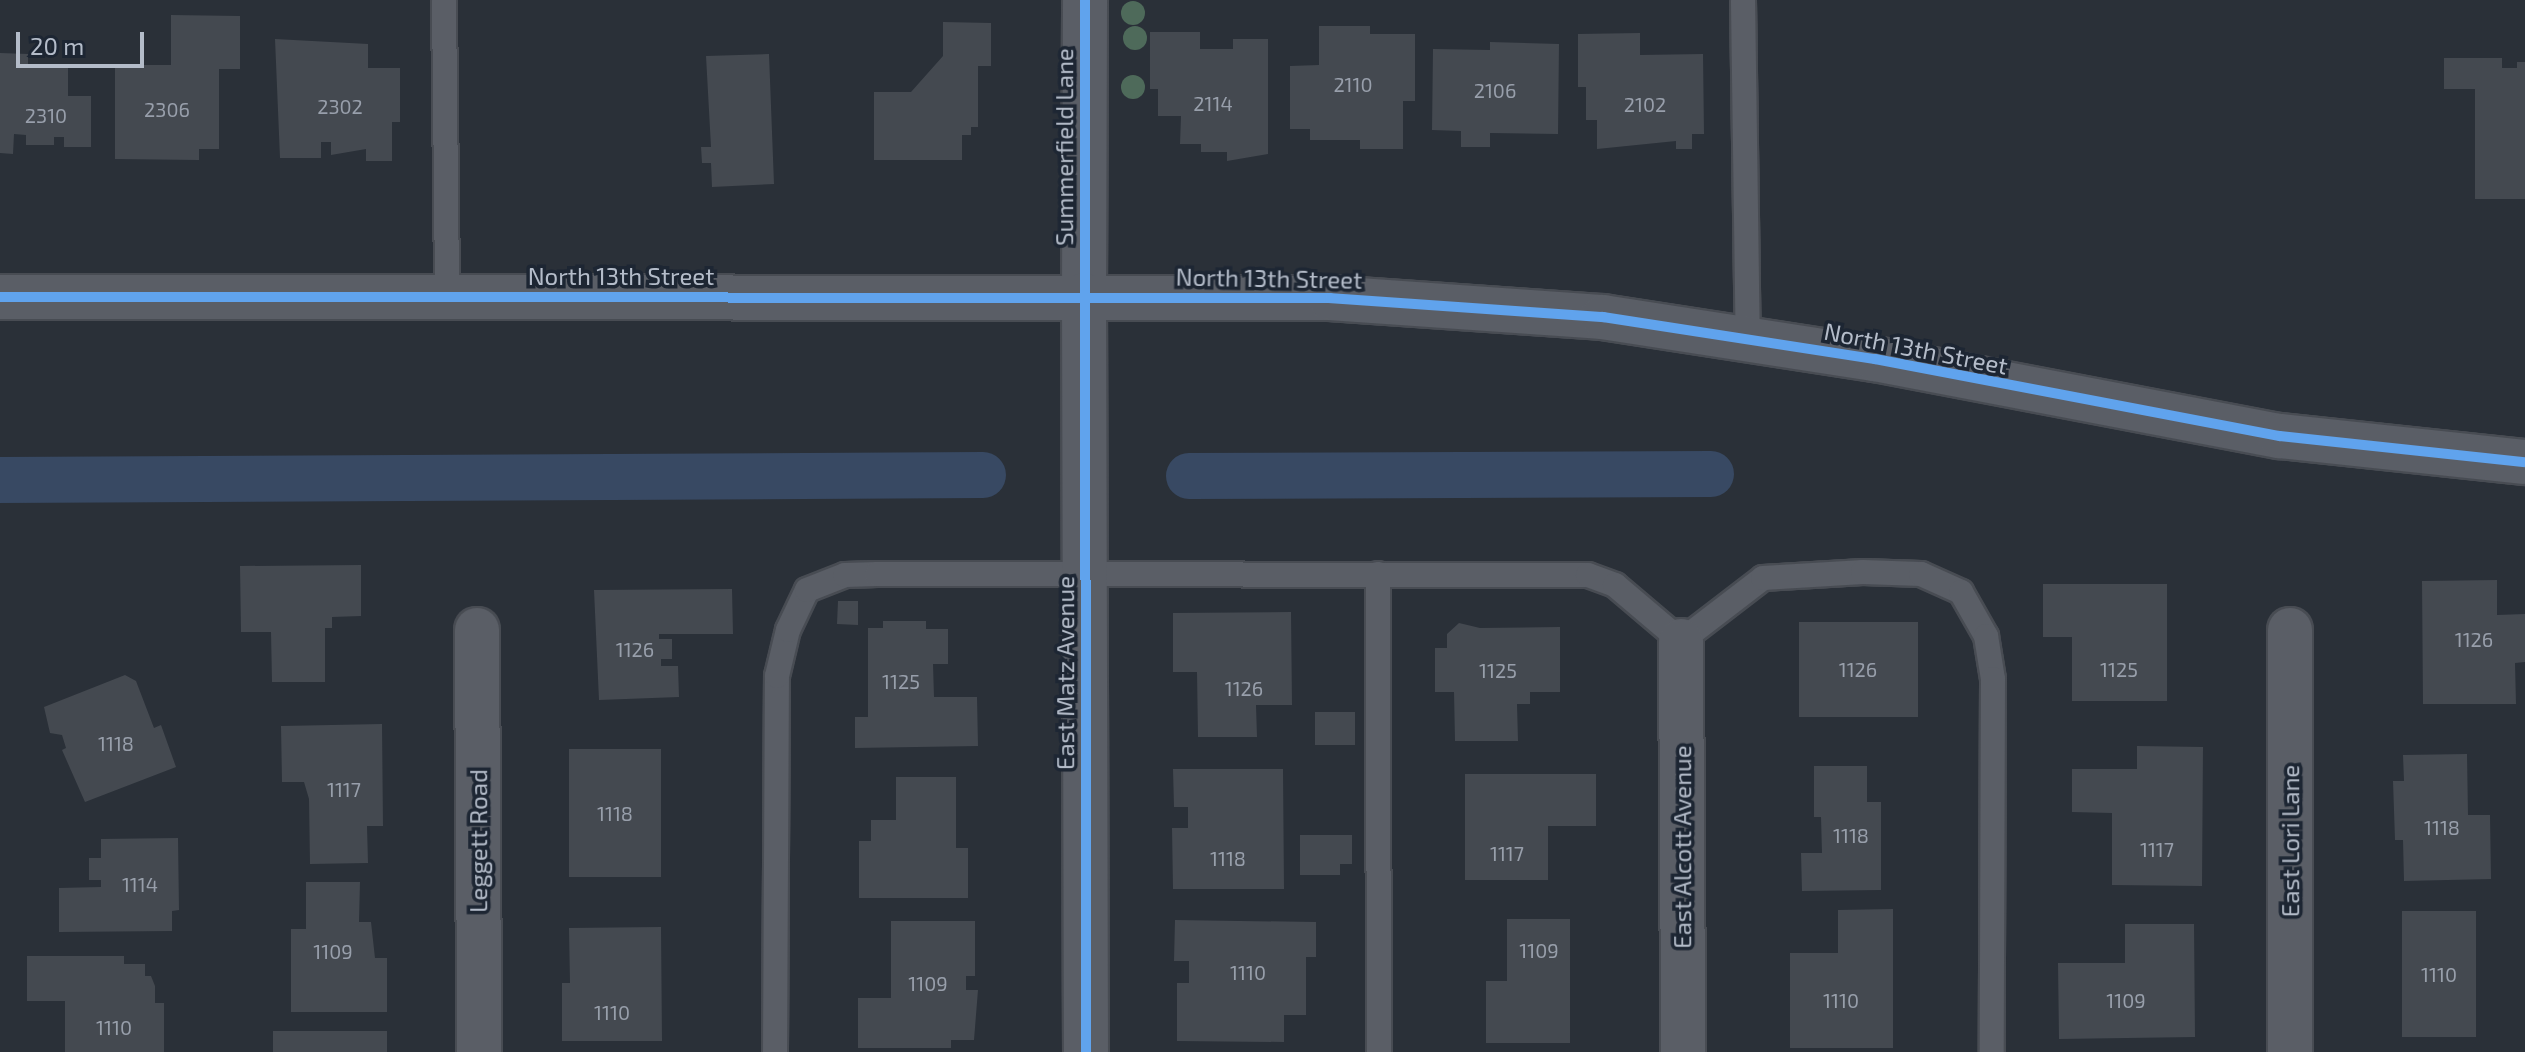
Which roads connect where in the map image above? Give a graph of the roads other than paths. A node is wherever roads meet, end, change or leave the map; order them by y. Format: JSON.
{"nodes":[{"id":1,"x":444,"y":0,"type":"edge"},
{"id":2,"x":1085,"y":0,"type":"edge"},
{"id":3,"x":1743,"y":0,"type":"edge"},
{"id":4,"x":1084,"y":295,"type":"junction"},
{"id":5,"x":447,"y":296,"type":"junction"},
{"id":6,"x":0,"y":297,"type":"edge"},
{"id":7,"x":1748,"y":339,"type":"junction"},
{"id":8,"x":2525,"y":462,"type":"edge"},
{"id":9,"x":1085,"y":572,"type":"junction"},
{"id":10,"x":1378,"y":574,"type":"junction"},
{"id":11,"x":477,"y":630,"type":"dead end"},
{"id":12,"x":2290,"y":630,"type":"dead end"},
{"id":13,"x":1681,"y":641,"type":"junction"},
{"id":14,"x":479,"y":1052,"type":"edge"},
{"id":15,"x":775,"y":1052,"type":"edge"},
{"id":16,"x":1086,"y":1052,"type":"edge"},
{"id":17,"x":1379,"y":1052,"type":"edge"},
{"id":18,"x":1683,"y":1052,"type":"edge"},
{"id":19,"x":1992,"y":1052,"type":"edge"},
{"id":20,"x":2290,"y":1052,"type":"edge"}],
"edges":[{"from":1,"to":5,"type":"lane"},
{"from":2,"to":4,"type":"street","name":"Summerfield Lane"},
{"from":3,"to":7,"type":"lane"},
{"from":4,"to":5,"type":"street","name":"North 13th Street"},
{"from":4,"to":7,"type":"street","name":"North 13th Street"},
{"from":4,"to":9,"type":"street","name":"East Matz Avenue"},
{"from":5,"to":6,"type":"street","name":"North 13th Street"},
{"from":7,"to":8,"type":"street","name":"North 13th Street"},
{"from":9,"to":10,"type":"lane"},
{"from":9,"to":15,"type":"lane"},
{"from":9,"to":16,"type":"street","name":"East Matz Avenue"},
{"from":10,"to":13,"type":"lane"},
{"from":10,"to":17,"type":"lane"},
{"from":11,"to":14,"type":"street","name":"Leggett Road"},
{"from":12,"to":20,"type":"street","name":"East Lori Lane"},
{"from":13,"to":18,"type":"street","name":"East Alcott Avenue"},
{"from":13,"to":19,"type":"lane"}]}
